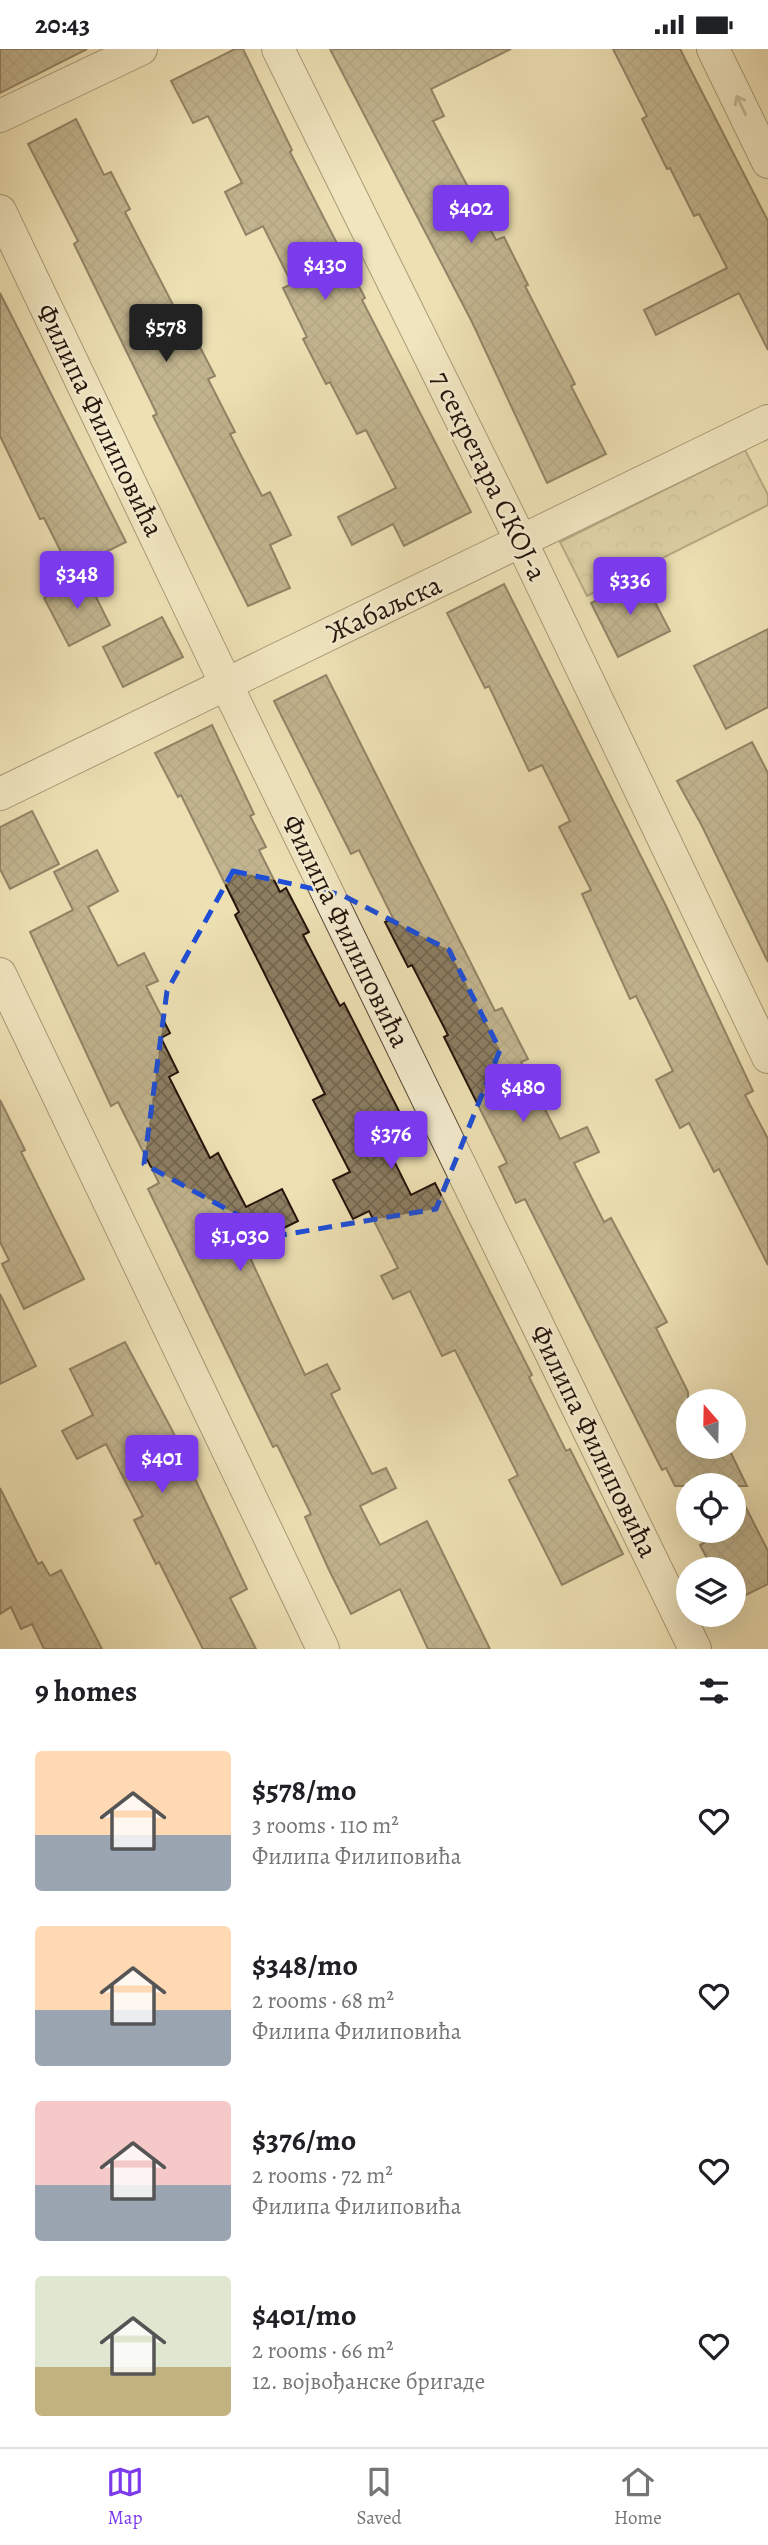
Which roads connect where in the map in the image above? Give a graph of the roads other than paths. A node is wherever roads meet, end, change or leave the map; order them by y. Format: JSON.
{"nodes":[{"id":1,"x":141,"y":49,"type":"edge"},
{"id":2,"x":278,"y":49,"type":"edge"},
{"id":3,"x":713,"y":49,"type":"edge"},
{"id":4,"x":0,"y":115,"type":"edge"},
{"id":5,"x":768,"y":162,"type":"edge"},
{"id":6,"x":0,"y":211,"type":"edge"},
{"id":7,"x":768,"y":421,"type":"edge"},
{"id":8,"x":522,"y":543,"type":"junction"},
{"id":9,"x":226,"y":684,"type":"junction"},
{"id":10,"x":0,"y":794,"type":"edge"},
{"id":11,"x":0,"y":974,"type":"edge"},
{"id":12,"x":768,"y":1057,"type":"edge"},
{"id":13,"x":323,"y":1649,"type":"edge"},
{"id":14,"x":695,"y":1649,"type":"edge"}],
"edges":[{"from":1,"to":4,"type":"street"},
{"from":2,"to":8,"type":"street","name":"7 секретара СКОЈ-а"},
{"from":5,"to":3,"type":"street","one_way":true},
{"from":6,"to":9,"type":"street","name":"Филипа Филиповића"},
{"from":7,"to":8,"type":"street","name":"Жабаљска"},
{"from":8,"to":9,"type":"street","name":"Жабаљска"},
{"from":8,"to":12,"type":"street","name":"7 секретара СКОЈ-а"},
{"from":9,"to":10,"type":"street","name":"Жабаљска"},
{"from":9,"to":14,"type":"street","name":"Филипа Филиповића"},
{"from":11,"to":13,"type":"street"}]}
